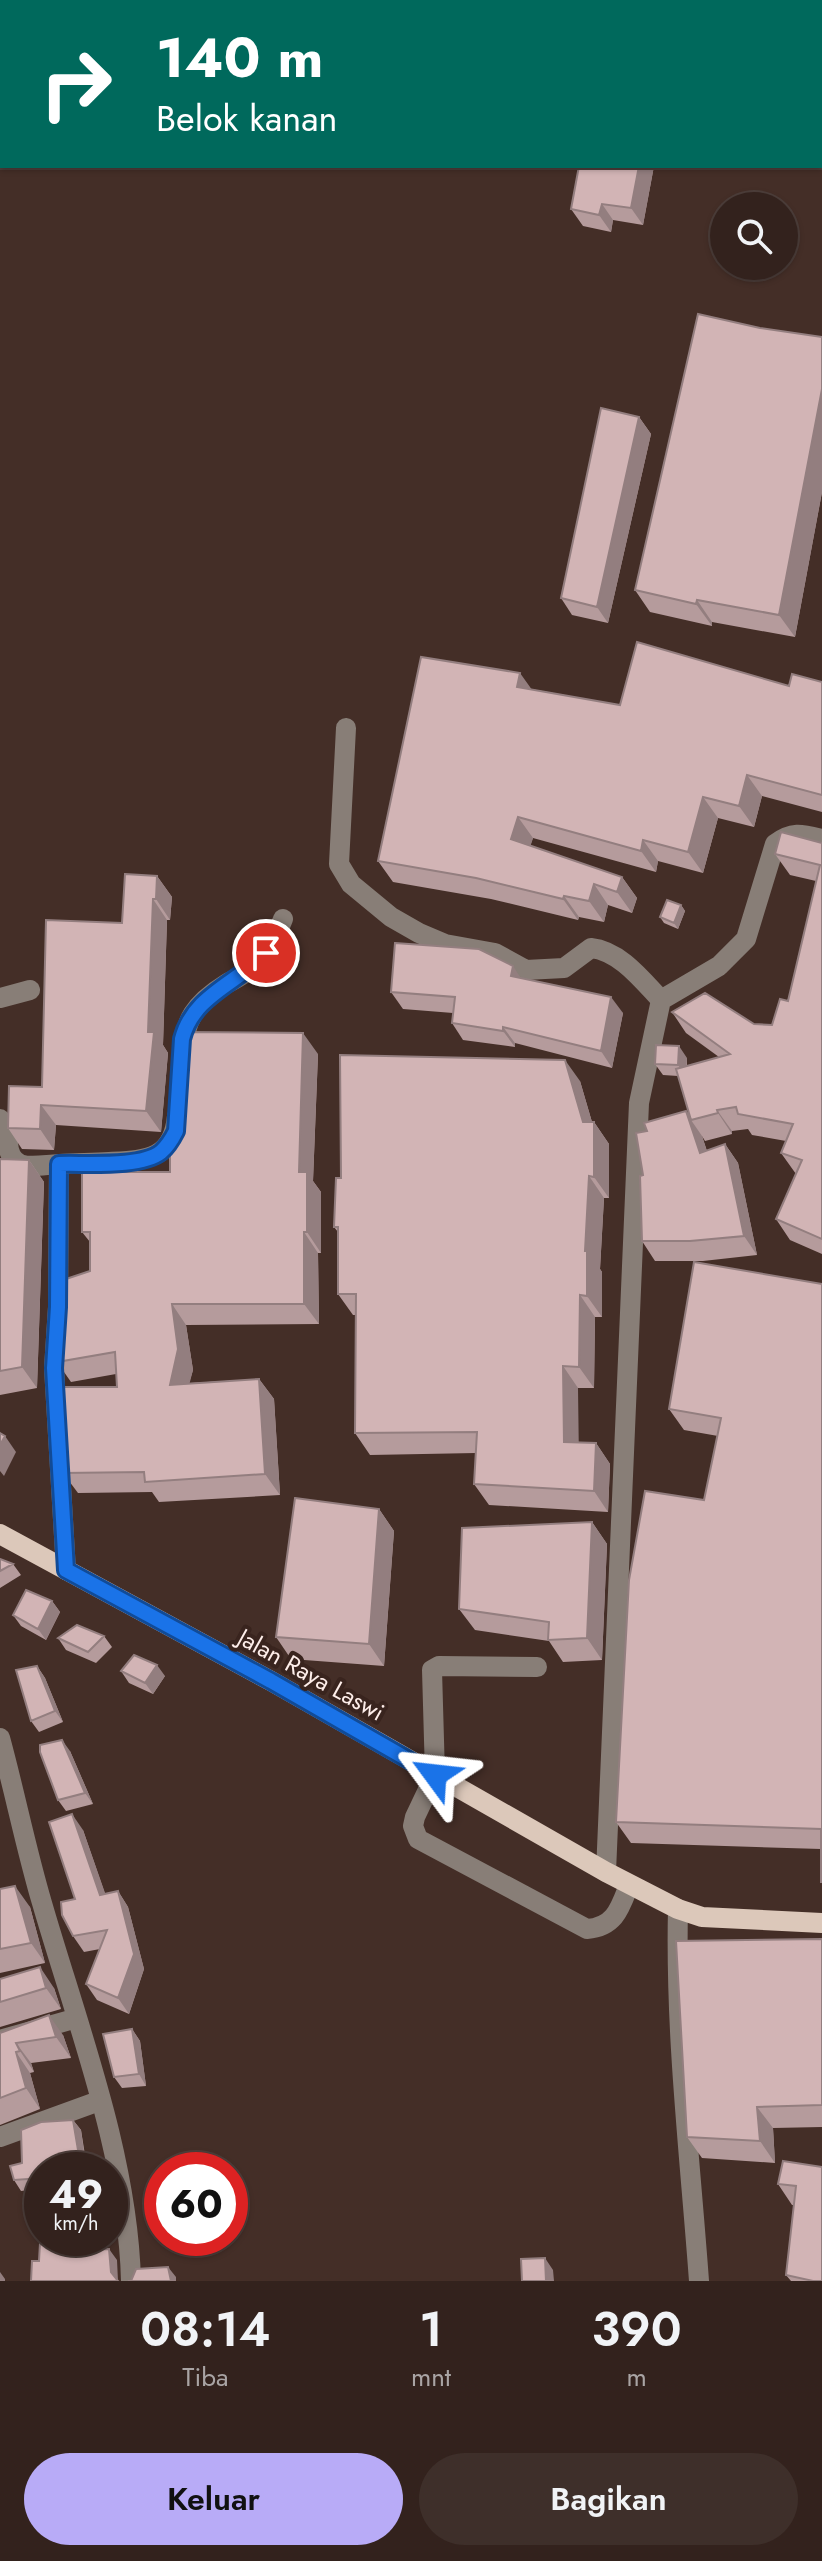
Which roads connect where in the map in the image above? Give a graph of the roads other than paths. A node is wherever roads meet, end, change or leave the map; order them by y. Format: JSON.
{"nodes":[{"id":1,"x":346,"y":728,"type":"dead end"},
{"id":2,"x":822,"y":839,"type":"edge"},
{"id":3,"x":283,"y":919,"type":"dead end"},
{"id":4,"x":30,"y":990,"type":"dead end"},
{"id":5,"x":0,"y":998,"type":"edge"},
{"id":6,"x":661,"y":1000,"type":"junction"},
{"id":7,"x":0,"y":1119,"type":"edge"},
{"id":8,"x":59,"y":1164,"type":"junction"},
{"id":9,"x":0,"y":1534,"type":"edge"},
{"id":10,"x":66,"y":1570,"type":"junction"},
{"id":11,"x":537,"y":1667,"type":"dead end"},
{"id":12,"x":0,"y":1738,"type":"edge"},
{"id":13,"x":435,"y":1775,"type":"junction"},
{"id":14,"x":606,"y":1872,"type":"junction"},
{"id":15,"x":629,"y":1885,"type":"junction"},
{"id":16,"x":678,"y":1909,"type":"junction"},
{"id":17,"x":822,"y":1923,"type":"edge"},
{"id":18,"x":77,"y":2018,"type":"junction"},
{"id":19,"x":0,"y":2040,"type":"edge"},
{"id":20,"x":99,"y":2101,"type":"junction"},
{"id":21,"x":0,"y":2137,"type":"edge"},
{"id":22,"x":131,"y":2281,"type":"edge"},
{"id":23,"x":699,"y":2281,"type":"edge"}],
"edges":[{"from":1,"to":6,"type":"street"},
{"from":2,"to":6,"type":"street"},
{"from":3,"to":8,"type":"street"},
{"from":4,"to":5,"type":"street"},
{"from":6,"to":14,"type":"street"},
{"from":7,"to":8,"type":"street"},
{"from":8,"to":10,"type":"street"},
{"from":9,"to":10,"type":"main road","name":"Jalan Raya Laswi"},
{"from":10,"to":13,"type":"main road","name":"Jalan Raya Laswi"},
{"from":11,"to":13,"type":"street"},
{"from":12,"to":18,"type":"street"},
{"from":13,"to":14,"type":"main road","name":"Jalan Raya Laswi"},
{"from":13,"to":15,"type":"street"},
{"from":14,"to":15,"type":"main road","name":"Jalan Raya Laswi"},
{"from":15,"to":16,"type":"main road","name":"Jalan Raya Laswi"},
{"from":16,"to":17,"type":"main road","name":"Jalan Raya Laswi"},
{"from":16,"to":23,"type":"street"},
{"from":18,"to":19,"type":"street"},
{"from":18,"to":20,"type":"street"},
{"from":20,"to":21,"type":"street"},
{"from":20,"to":22,"type":"street"}]}
